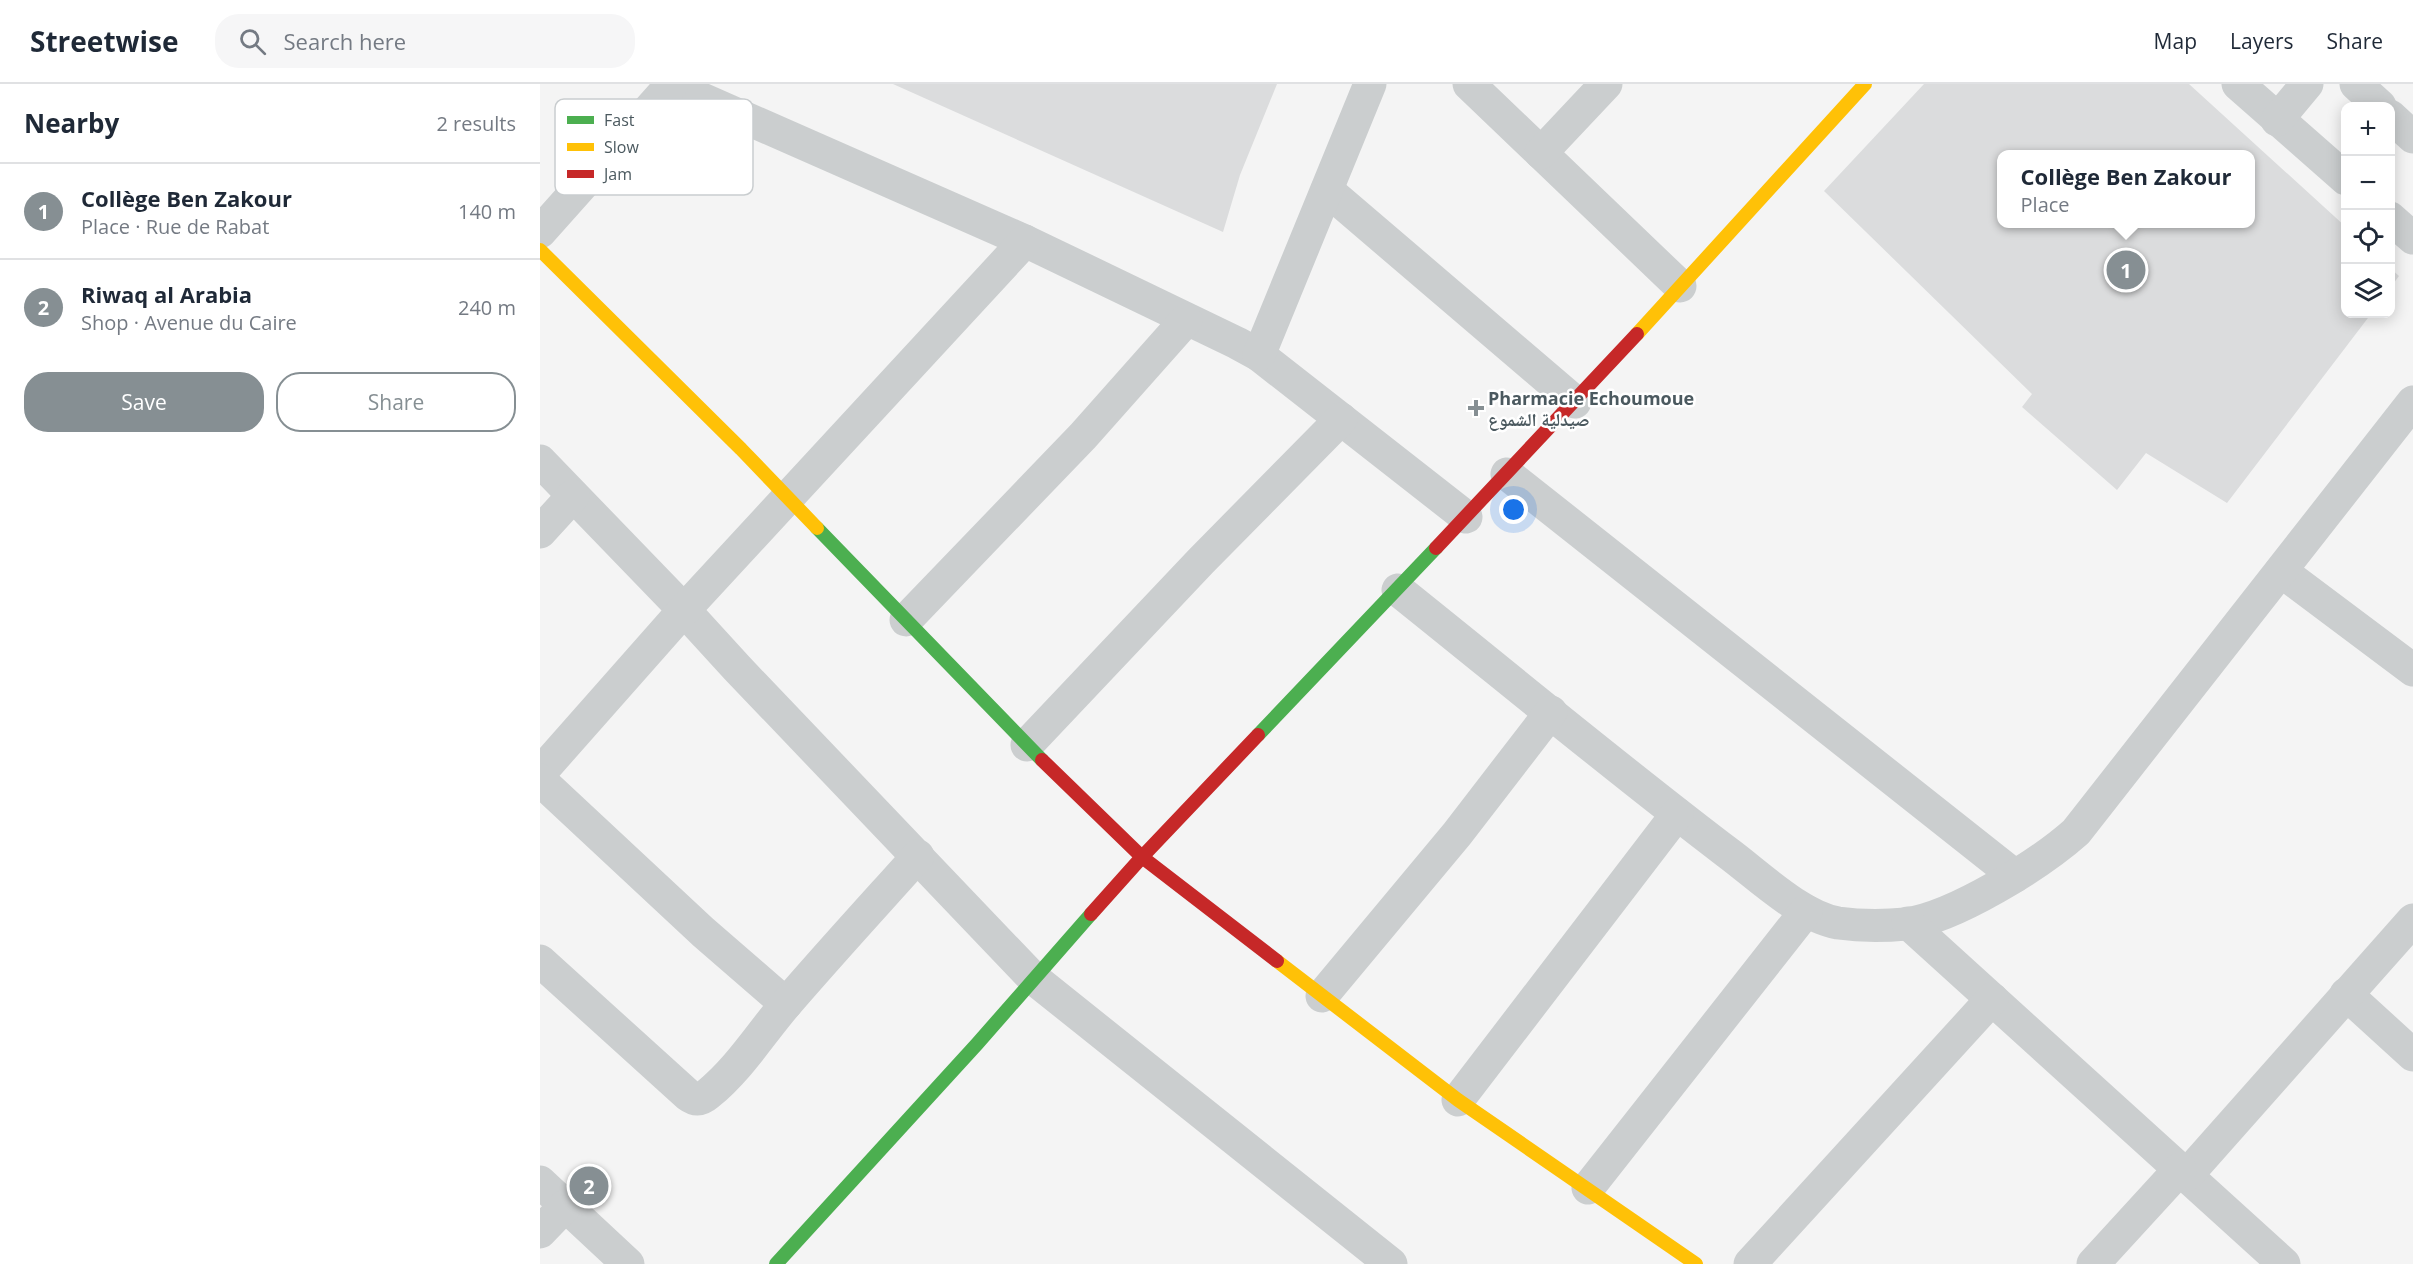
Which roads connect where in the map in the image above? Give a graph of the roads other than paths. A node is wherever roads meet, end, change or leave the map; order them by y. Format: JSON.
{"nodes":[{"id":1,"x":670,"y":84,"type":"edge"},
{"id":2,"x":1370,"y":84,"type":"edge"},
{"id":3,"x":1469,"y":84,"type":"edge"},
{"id":4,"x":1606,"y":84,"type":"edge"},
{"id":5,"x":1864,"y":84,"type":"edge"},
{"id":6,"x":2238,"y":84,"type":"edge"},
{"id":7,"x":2307,"y":84,"type":"edge"},
{"id":8,"x":2356,"y":84,"type":"edge"},
{"id":9,"x":657,"y":99,"type":"edge"},
{"id":10,"x":704,"y":99,"type":"edge"},
{"id":11,"x":2376,"y":102,"type":"edge"},
{"id":12,"x":2277,"y":120,"type":"junction"},
{"id":13,"x":2395,"y":120,"type":"edge"},
{"id":14,"x":753,"y":121,"type":"edge"},
{"id":15,"x":2413,"y":137,"type":"edge"},
{"id":16,"x":1541,"y":153,"type":"junction"},
{"id":17,"x":2341,"y":175,"type":"edge"},
{"id":18,"x":1327,"y":190,"type":"junction"},
{"id":19,"x":572,"y":195,"type":"edge"},
{"id":20,"x":2395,"y":222,"type":"edge"},
{"id":21,"x":540,"y":232,"type":"edge"},
{"id":22,"x":2413,"y":238,"type":"edge"},
{"id":23,"x":1025,"y":242,"type":"junction"},
{"id":24,"x":540,"y":250,"type":"edge"},
{"id":25,"x":1680,"y":286,"type":"junction"},
{"id":26,"x":1186,"y":320,"type":"junction"},
{"id":27,"x":1259,"y":355,"type":"junction"},
{"id":28,"x":1575,"y":402,"type":"junction"},
{"id":29,"x":2413,"y":402,"type":"edge"},
{"id":30,"x":1341,"y":419,"type":"junction"},
{"id":31,"x":540,"y":462,"type":"edge"},
{"id":32,"x":1507,"y":474,"type":"junction"},
{"id":33,"x":573,"y":496,"type":"junction"},
{"id":34,"x":788,"y":497,"type":"junction"},
{"id":35,"x":1466,"y":517,"type":"junction"},
{"id":36,"x":540,"y":532,"type":"edge"},
{"id":37,"x":2281,"y":572,"type":"junction"},
{"id":38,"x":1398,"y":590,"type":"junction"},
{"id":39,"x":684,"y":610,"type":"junction"},
{"id":40,"x":906,"y":620,"type":"junction"},
{"id":41,"x":2413,"y":670,"type":"edge"},
{"id":42,"x":1551,"y":712,"type":"junction"},
{"id":43,"x":1027,"y":745,"type":"junction"},
{"id":44,"x":540,"y":773,"type":"edge"},
{"id":45,"x":540,"y":780,"type":"edge"},
{"id":46,"x":1677,"y":814,"type":"junction"},
{"id":47,"x":918,"y":856,"type":"junction"},
{"id":48,"x":1142,"y":857,"type":"junction"},
{"id":49,"x":2015,"y":876,"type":"junction"},
{"id":50,"x":1806,"y":911,"type":"junction"},
{"id":51,"x":2413,"y":920,"type":"edge"},
{"id":52,"x":1908,"y":924,"type":"junction"},
{"id":53,"x":540,"y":961,"type":"edge"},
{"id":54,"x":1033,"y":978,"type":"junction"},
{"id":55,"x":2346,"y":994,"type":"junction"},
{"id":56,"x":1322,"y":996,"type":"junction"},
{"id":57,"x":1992,"y":999,"type":"junction"},
{"id":58,"x":786,"y":1004,"type":"junction"},
{"id":59,"x":2413,"y":1055,"type":"edge"},
{"id":60,"x":1458,"y":1100,"type":"junction"},
{"id":61,"x":2184,"y":1172,"type":"junction"},
{"id":62,"x":540,"y":1182,"type":"edge"},
{"id":63,"x":1588,"y":1188,"type":"junction"},
{"id":64,"x":565,"y":1206,"type":"junction"},
{"id":65,"x":540,"y":1232,"type":"edge"},
{"id":66,"x":1380,"y":1261,"type":"edge"},
{"id":67,"x":628,"y":1264,"type":"edge"},
{"id":68,"x":776,"y":1264,"type":"edge"},
{"id":69,"x":1696,"y":1264,"type":"edge"},
{"id":70,"x":1750,"y":1264,"type":"edge"},
{"id":71,"x":2093,"y":1264,"type":"edge"},
{"id":72,"x":2284,"y":1264,"type":"edge"}],
"edges":[{"from":1,"to":9,"type":"street"},
{"from":1,"to":10,"type":"street"},
{"from":2,"to":18,"type":"street"},
{"from":3,"to":16,"type":"street"},
{"from":4,"to":16,"type":"street"},
{"from":5,"to":25,"type":"street"},
{"from":6,"to":12,"type":"street"},
{"from":7,"to":12,"type":"street"},
{"from":8,"to":11,"type":"street"},
{"from":12,"to":17,"type":"street"},
{"from":13,"to":15,"type":"street"},
{"from":14,"to":23,"type":"street"},
{"from":16,"to":25,"type":"street"},
{"from":18,"to":27,"type":"street"},
{"from":18,"to":28,"type":"street"},
{"from":19,"to":21,"type":"street"},
{"from":20,"to":22,"type":"street"},
{"from":23,"to":26,"type":"street"},
{"from":23,"to":34,"type":"street"},
{"from":24,"to":34,"type":"street"},
{"from":25,"to":28,"type":"street"},
{"from":26,"to":27,"type":"street"},
{"from":26,"to":40,"type":"street"},
{"from":27,"to":30,"type":"street"},
{"from":28,"to":32,"type":"street"},
{"from":29,"to":37,"type":"street"},
{"from":30,"to":35,"type":"street"},
{"from":30,"to":43,"type":"street"},
{"from":31,"to":33,"type":"street"},
{"from":32,"to":35,"type":"street"},
{"from":32,"to":49,"type":"street"},
{"from":33,"to":36,"type":"street"},
{"from":33,"to":39,"type":"street"},
{"from":34,"to":39,"type":"street"},
{"from":34,"to":40,"type":"street"},
{"from":35,"to":38,"type":"street"},
{"from":37,"to":41,"type":"street"},
{"from":37,"to":49,"type":"street"},
{"from":38,"to":42,"type":"street"},
{"from":38,"to":48,"type":"street"},
{"from":39,"to":44,"type":"street"},
{"from":39,"to":47,"type":"street"},
{"from":40,"to":43,"type":"street"},
{"from":42,"to":46,"type":"street"},
{"from":42,"to":56,"type":"street"},
{"from":43,"to":48,"type":"street"},
{"from":45,"to":58,"type":"street"},
{"from":46,"to":50,"type":"street"},
{"from":46,"to":60,"type":"street"},
{"from":47,"to":54,"type":"street"},
{"from":47,"to":58,"type":"street"},
{"from":48,"to":54,"type":"street"},
{"from":48,"to":56,"type":"street"},
{"from":49,"to":52,"type":"street"},
{"from":50,"to":52,"type":"street"},
{"from":50,"to":63,"type":"street"},
{"from":51,"to":55,"type":"street"},
{"from":52,"to":57,"type":"street"},
{"from":53,"to":58,"type":"street"},
{"from":54,"to":66,"type":"street"},
{"from":54,"to":68,"type":"street"},
{"from":55,"to":59,"type":"street"},
{"from":55,"to":61,"type":"street"},
{"from":56,"to":60,"type":"street"},
{"from":57,"to":61,"type":"street"},
{"from":57,"to":70,"type":"street"},
{"from":60,"to":63,"type":"street"},
{"from":61,"to":71,"type":"street"},
{"from":61,"to":72,"type":"street"},
{"from":62,"to":64,"type":"street"},
{"from":63,"to":69,"type":"street"},
{"from":64,"to":65,"type":"street"},
{"from":64,"to":67,"type":"street"}]}
